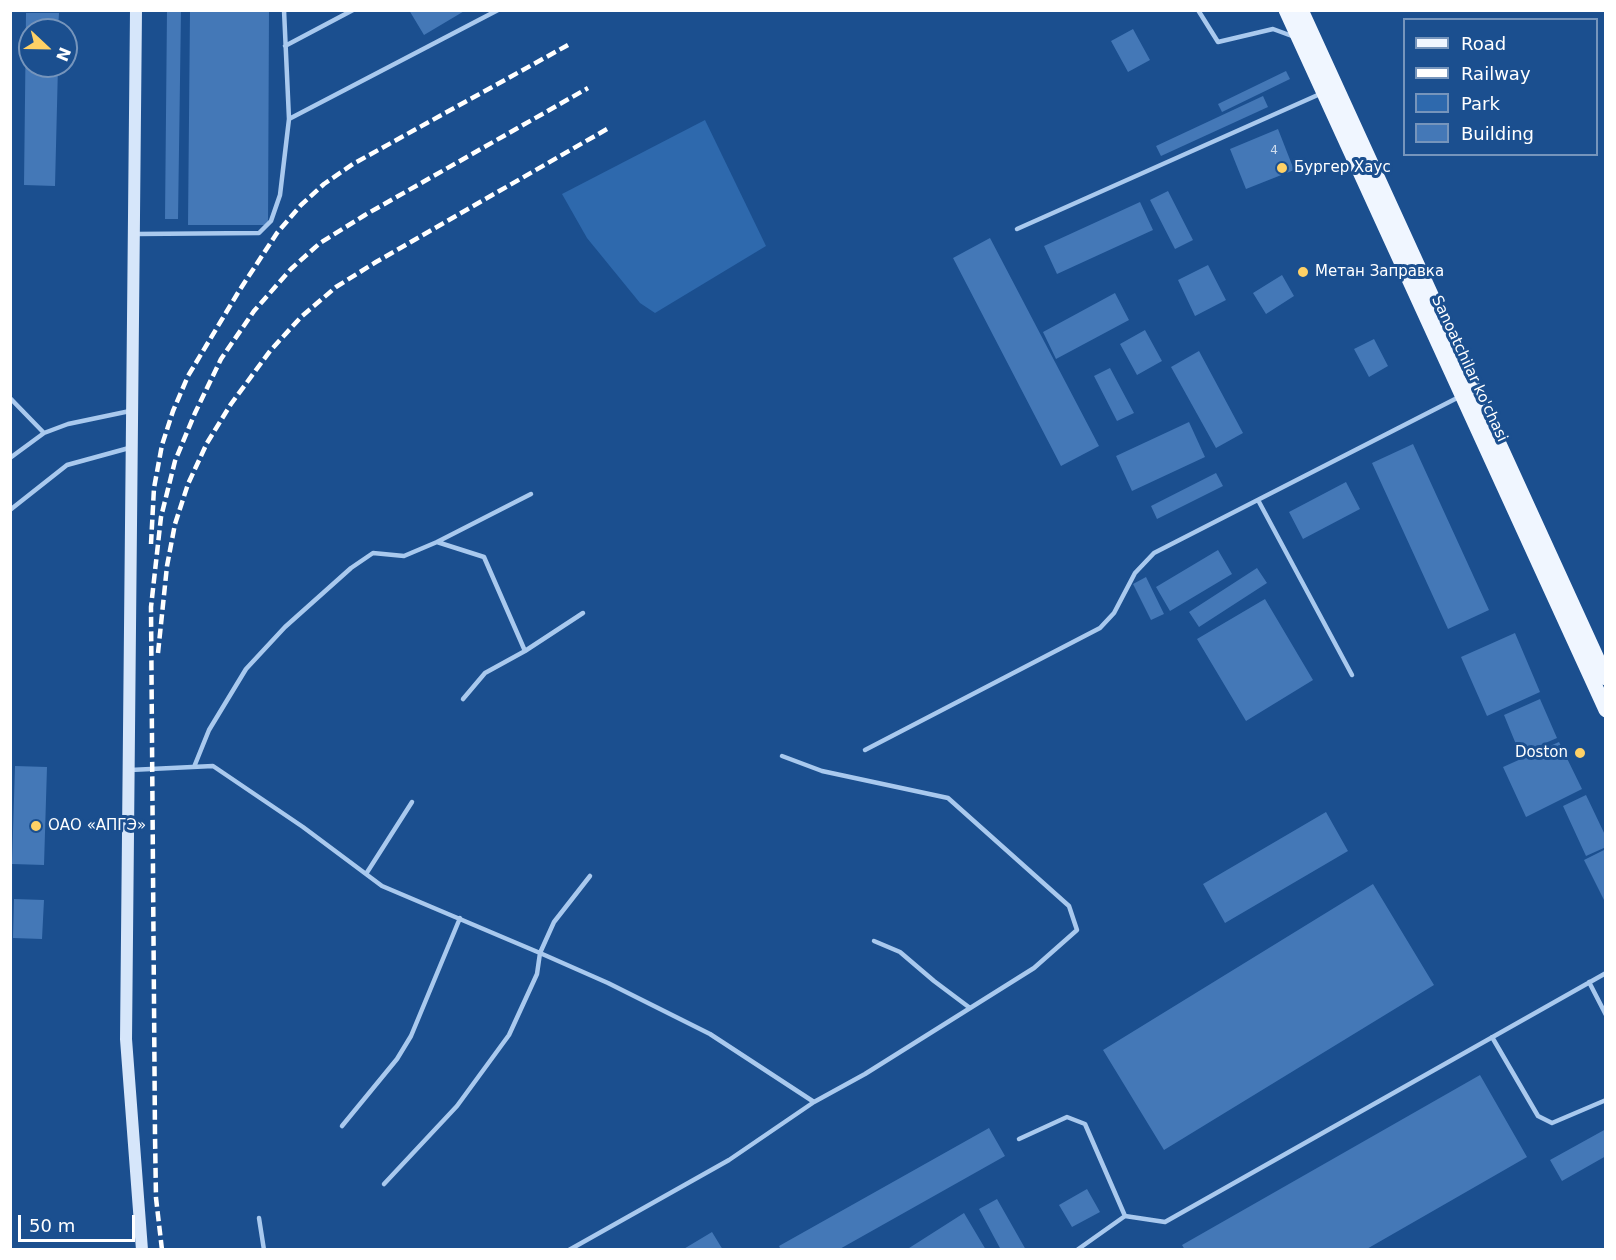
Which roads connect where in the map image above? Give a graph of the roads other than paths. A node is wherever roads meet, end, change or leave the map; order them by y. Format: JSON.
{"nodes":[{"id":1,"x":136,"y":10,"type":"edge"},
{"id":2,"x":284,"y":10,"type":"edge"},
{"id":3,"x":353,"y":10,"type":"edge"},
{"id":4,"x":498,"y":10,"type":"edge"},
{"id":5,"x":1197,"y":10,"type":"edge"},
{"id":6,"x":1286,"y":10,"type":"edge"},
{"id":7,"x":1300,"y":10,"type":"edge"},
{"id":8,"x":1298,"y":38,"type":"junction"},
{"id":9,"x":285,"y":46,"type":"junction"},
{"id":10,"x":1323,"y":93,"type":"junction"},
{"id":11,"x":289,"y":119,"type":"junction"},
{"id":12,"x":1017,"y":229,"type":"dead end"},
{"id":13,"x":134,"y":234,"type":"junction"},
{"id":14,"x":1462,"y":395,"type":"junction"},
{"id":15,"x":10,"y":398,"type":"edge"},
{"id":16,"x":132,"y":411,"type":"junction"},
{"id":17,"x":44,"y":433,"type":"junction"},
{"id":18,"x":132,"y":448,"type":"junction"},
{"id":19,"x":10,"y":458,"type":"edge"},
{"id":20,"x":531,"y":494,"type":"dead end"},
{"id":21,"x":1258,"y":500,"type":"junction"},
{"id":22,"x":10,"y":510,"type":"edge"},
{"id":23,"x":437,"y":542,"type":"junction"},
{"id":24,"x":584,"y":613,"type":"dead end"},
{"id":25,"x":525,"y":651,"type":"junction"},
{"id":26,"x":1352,"y":675,"type":"dead end"},
{"id":27,"x":1605,"y":678,"type":"edge"},
{"id":28,"x":463,"y":699,"type":"dead end"},
{"id":29,"x":1605,"y":710,"type":"edge"},
{"id":30,"x":865,"y":750,"type":"dead end"},
{"id":31,"x":782,"y":756,"type":"dead end"},
{"id":32,"x":194,"y":767,"type":"junction"},
{"id":33,"x":130,"y":770,"type":"junction"},
{"id":34,"x":412,"y":802,"type":"dead end"},
{"id":35,"x":366,"y":874,"type":"junction"},
{"id":36,"x":590,"y":876,"type":"dead end"},
{"id":37,"x":460,"y":918,"type":"junction"},
{"id":38,"x":874,"y":941,"type":"dead end"},
{"id":39,"x":540,"y":953,"type":"junction"},
{"id":40,"x":1605,"y":973,"type":"edge"},
{"id":41,"x":1589,"y":982,"type":"junction"},
{"id":42,"x":970,"y":1008,"type":"junction"},
{"id":43,"x":1605,"y":1015,"type":"edge"},
{"id":44,"x":1492,"y":1037,"type":"junction"},
{"id":45,"x":1605,"y":1100,"type":"edge"},
{"id":46,"x":814,"y":1102,"type":"junction"},
{"id":47,"x":342,"y":1126,"type":"dead end"},
{"id":48,"x":1019,"y":1139,"type":"dead end"},
{"id":49,"x":384,"y":1184,"type":"dead end"},
{"id":50,"x":1125,"y":1216,"type":"junction"},
{"id":51,"x":259,"y":1218,"type":"dead end"},
{"id":52,"x":142,"y":1250,"type":"edge"},
{"id":53,"x":264,"y":1250,"type":"edge"},
{"id":54,"x":569,"y":1250,"type":"edge"},
{"id":55,"x":1077,"y":1250,"type":"edge"}],
"edges":[{"from":1,"to":13,"type":"street"},
{"from":2,"to":9,"type":"lane"},
{"from":3,"to":9,"type":"lane"},
{"from":4,"to":11,"type":"lane"},
{"from":5,"to":8,"type":"lane"},
{"from":6,"to":8,"type":"main road","name":"Sanoatchilar ko'chasi"},
{"from":7,"to":27,"type":"main road","name":"Sanoatchilar ko'chasi"},
{"from":8,"to":10,"type":"main road","name":"Sanoatchilar ko'chasi"},
{"from":9,"to":11,"type":"lane"},
{"from":10,"to":12,"type":"lane"},
{"from":10,"to":14,"type":"main road","name":"Sanoatchilar ko'chasi"},
{"from":11,"to":13,"type":"lane"},
{"from":13,"to":16,"type":"street"},
{"from":14,"to":21,"type":"lane"},
{"from":14,"to":29,"type":"main road","name":"Sanoatchilar ko'chasi"},
{"from":15,"to":17,"type":"lane"},
{"from":16,"to":17,"type":"lane"},
{"from":16,"to":18,"type":"street"},
{"from":17,"to":19,"type":"lane"},
{"from":18,"to":22,"type":"lane"},
{"from":18,"to":33,"type":"street"},
{"from":20,"to":23,"type":"lane"},
{"from":21,"to":26,"type":"lane"},
{"from":21,"to":30,"type":"lane"},
{"from":23,"to":25,"type":"lane"},
{"from":23,"to":32,"type":"lane"},
{"from":24,"to":25,"type":"lane"},
{"from":25,"to":28,"type":"lane"},
{"from":31,"to":42,"type":"lane"},
{"from":32,"to":33,"type":"lane"},
{"from":32,"to":35,"type":"lane"},
{"from":33,"to":52,"type":"street"},
{"from":34,"to":35,"type":"lane"},
{"from":35,"to":37,"type":"lane"},
{"from":36,"to":39,"type":"lane"},
{"from":37,"to":39,"type":"lane"},
{"from":37,"to":47,"type":"lane"},
{"from":38,"to":42,"type":"lane"},
{"from":39,"to":46,"type":"lane"},
{"from":39,"to":49,"type":"lane"},
{"from":40,"to":41,"type":"lane"},
{"from":41,"to":43,"type":"lane"},
{"from":41,"to":44,"type":"lane"},
{"from":42,"to":46,"type":"lane"},
{"from":44,"to":45,"type":"lane"},
{"from":44,"to":50,"type":"lane"},
{"from":46,"to":54,"type":"lane"},
{"from":48,"to":50,"type":"lane"},
{"from":50,"to":55,"type":"lane"},
{"from":51,"to":53,"type":"lane"}]}
